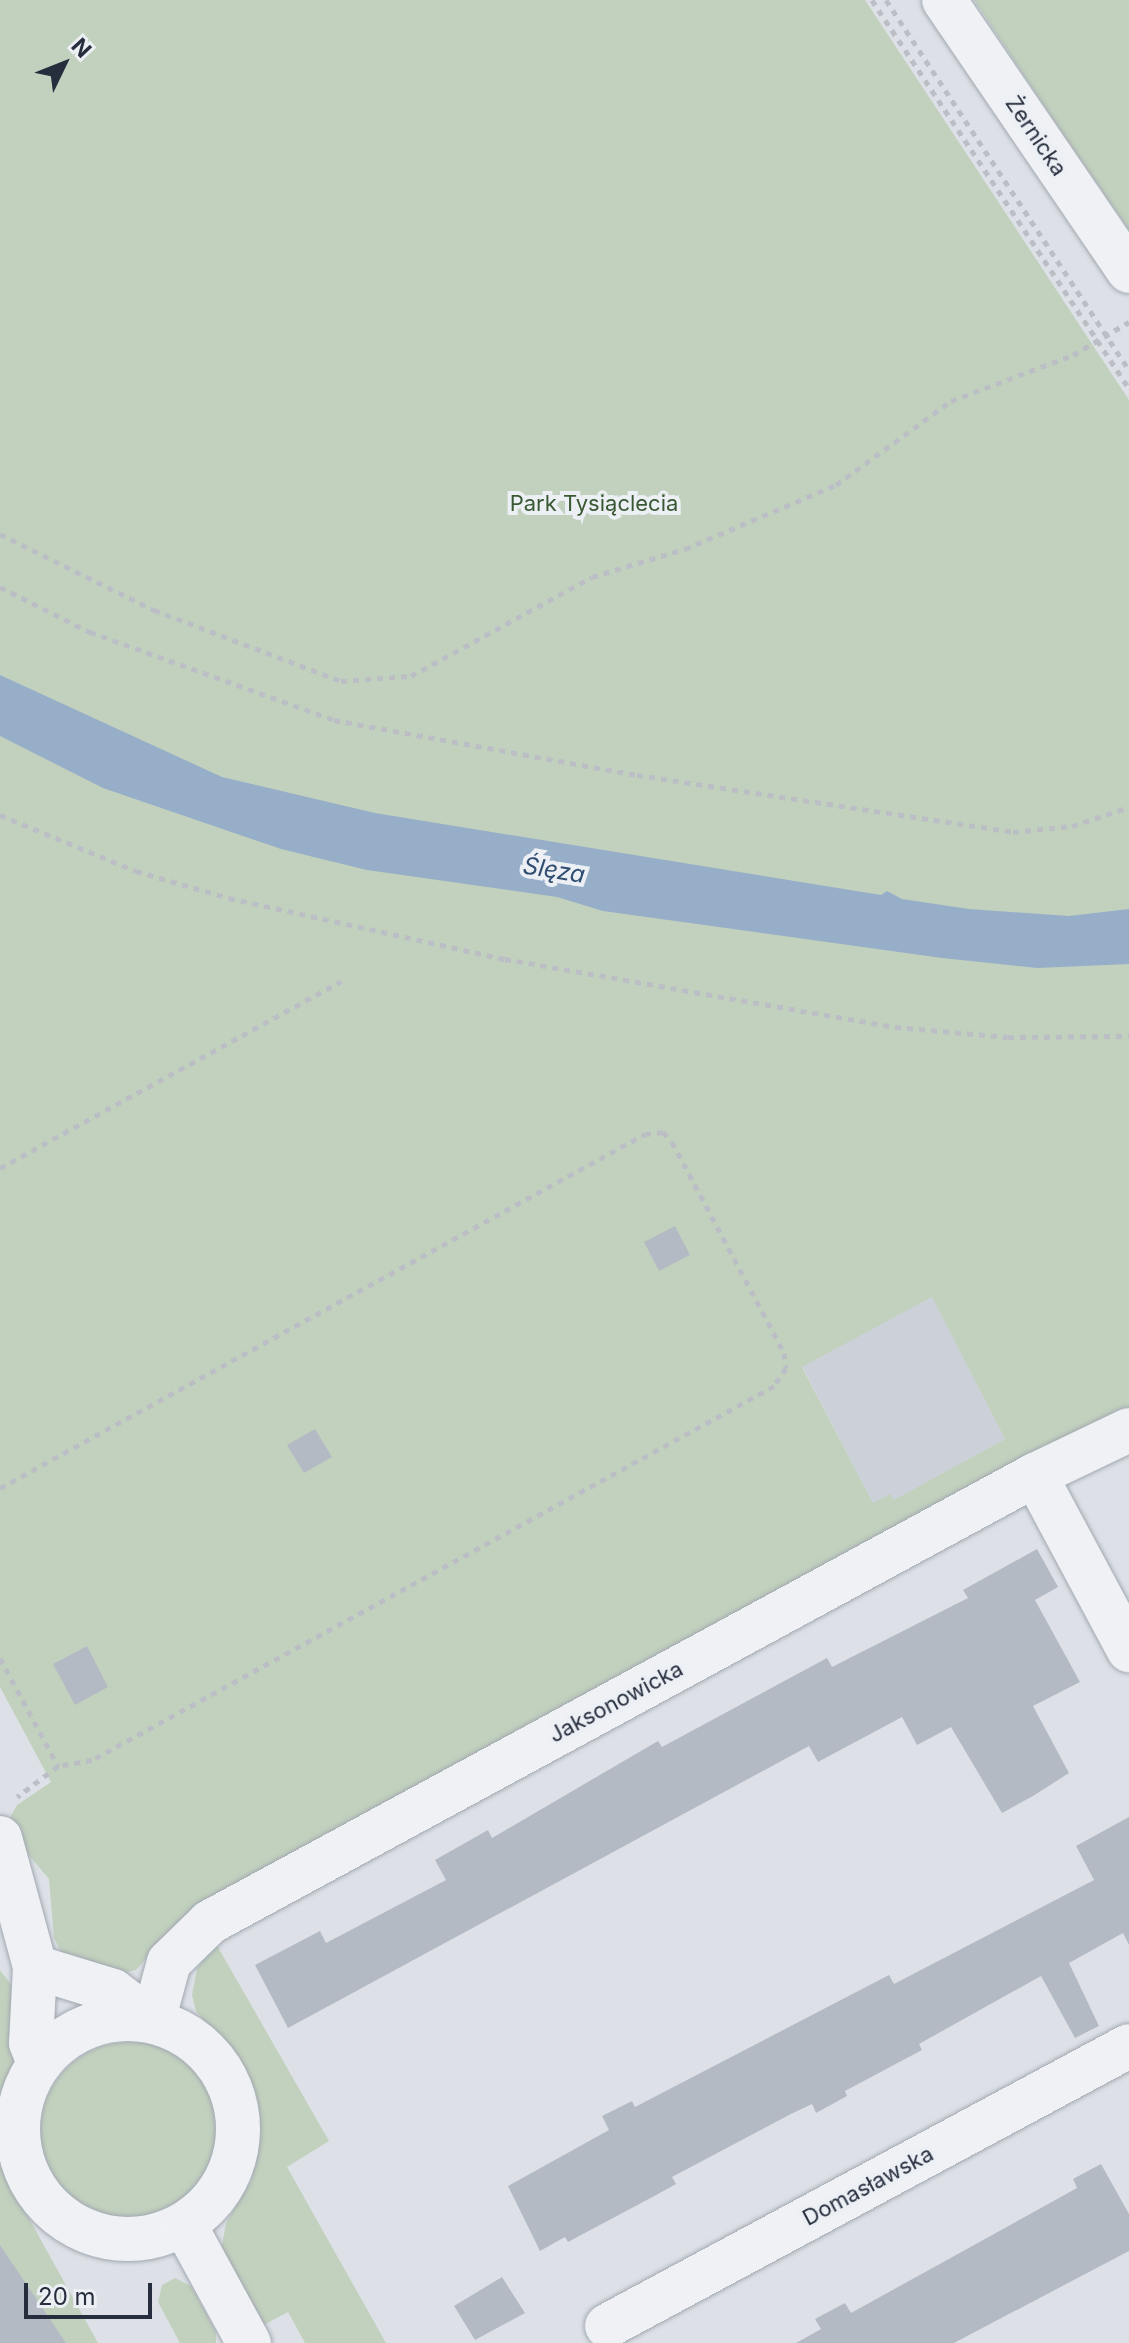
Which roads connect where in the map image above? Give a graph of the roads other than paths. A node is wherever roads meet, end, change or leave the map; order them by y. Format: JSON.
{"nodes":[{"id":1,"x":944,"y":0,"type":"edge"},
{"id":2,"x":1129,"y":271,"type":"edge"},
{"id":3,"x":1129,"y":1430,"type":"edge"},
{"id":4,"x":1035,"y":1475,"type":"junction"},
{"id":5,"x":1129,"y":1650,"type":"edge"},
{"id":6,"x":6,"y":1819,"type":"edge"},
{"id":7,"x":35,"y":1967,"type":"junction"},
{"id":8,"x":153,"y":2021,"type":"junction"},
{"id":9,"x":1129,"y":2046,"type":"edge"},
{"id":10,"x":39,"y":2063,"type":"junction"},
{"id":11,"x":9,"y":2117,"type":"edge"},
{"id":12,"x":184,"y":2224,"type":"junction"},
{"id":13,"x":607,"y":2326,"type":"dead end"},
{"id":14,"x":249,"y":2343,"type":"edge"}],
"edges":[{"from":1,"to":2,"type":"street","name":"Żernicka"},
{"from":3,"to":4,"type":"street","name":"Jaksonowicka"},
{"from":4,"to":5,"type":"street"},
{"from":4,"to":8,"type":"street","name":"Jaksonowicka"},
{"from":6,"to":7,"type":"street"},
{"from":7,"to":8,"type":"street"},
{"from":7,"to":10,"type":"street"},
{"from":8,"to":10,"type":"street"},
{"from":8,"to":12,"type":"street"},
{"from":9,"to":13,"type":"street","name":"Domasławska"},
{"from":10,"to":11,"type":"street"},
{"from":11,"to":12,"type":"street"},
{"from":12,"to":14,"type":"street"}]}
